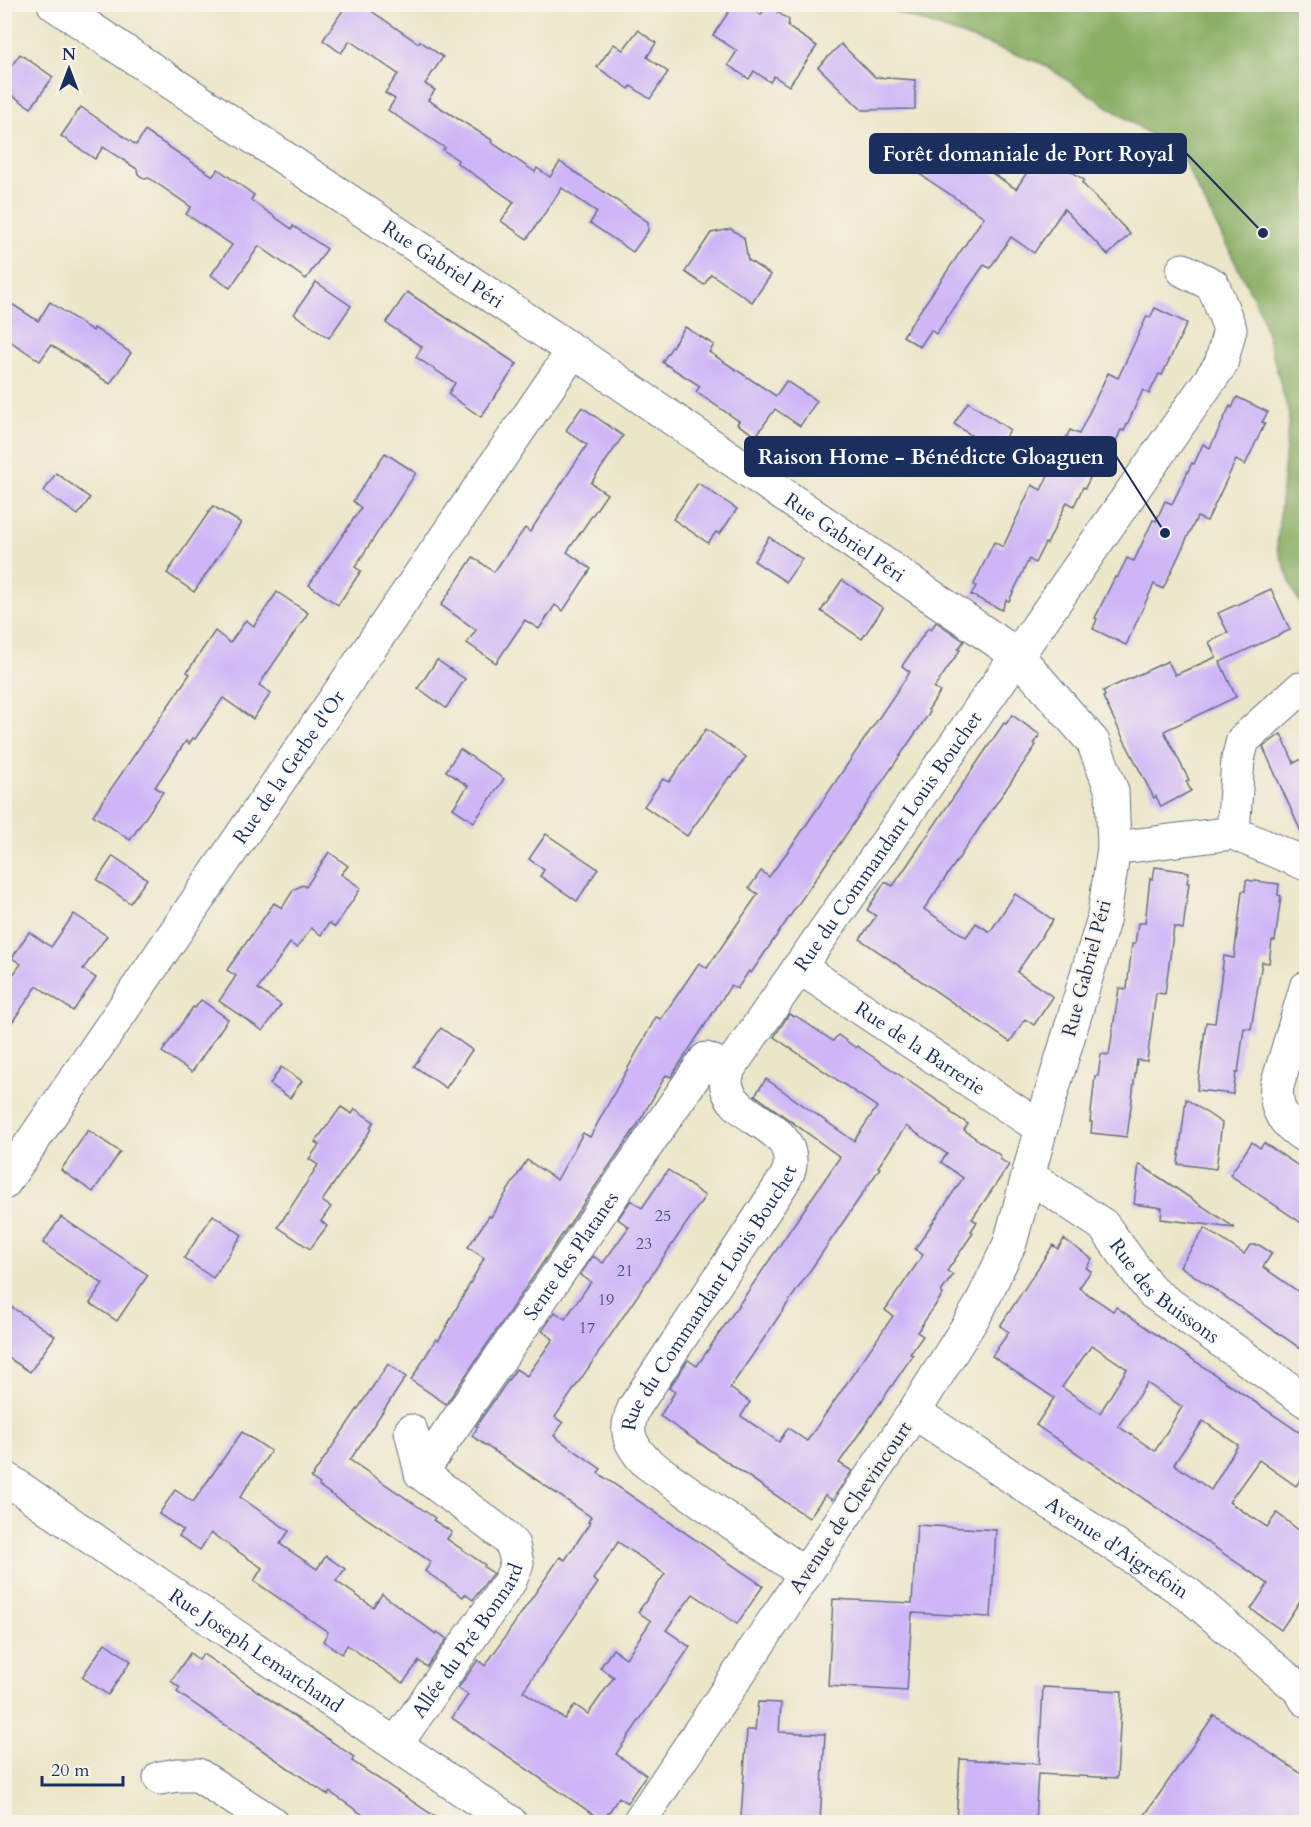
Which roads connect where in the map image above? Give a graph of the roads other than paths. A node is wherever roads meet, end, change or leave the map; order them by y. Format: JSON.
{"nodes":[{"id":1,"x":54,"y":4,"type":"edge"},
{"id":2,"x":1183,"y":270,"type":"dead end"},
{"id":3,"x":573,"y":351,"type":"junction"},
{"id":4,"x":1017,"y":655,"type":"junction"},
{"id":5,"x":1300,"y":689,"type":"dead end"},
{"id":6,"x":1233,"y":833,"type":"junction"},
{"id":7,"x":1114,"y":848,"type":"junction"},
{"id":8,"x":1306,"y":864,"type":"edge"},
{"id":9,"x":799,"y":967,"type":"junction"},
{"id":10,"x":1306,"y":988,"type":"edge"},
{"id":11,"x":729,"y":1068,"type":"junction"},
{"id":12,"x":1041,"y":1128,"type":"junction"},
{"id":13,"x":1306,"y":1137,"type":"edge"},
{"id":14,"x":1029,"y":1176,"type":"junction"},
{"id":15,"x":4,"y":1183,"type":"edge"},
{"id":16,"x":1306,"y":1401,"type":"edge"},
{"id":17,"x":914,"y":1412,"type":"junction"},
{"id":18,"x":411,"y":1431,"type":"dead end"},
{"id":19,"x":421,"y":1473,"type":"junction"},
{"id":20,"x":4,"y":1477,"type":"edge"},
{"id":21,"x":805,"y":1574,"type":"junction"},
{"id":22,"x":1306,"y":1700,"type":"edge"},
{"id":23,"x":396,"y":1744,"type":"junction"},
{"id":24,"x":160,"y":1778,"type":"dead end"},
{"id":25,"x":271,"y":1822,"type":"edge"},
{"id":26,"x":510,"y":1822,"type":"edge"},
{"id":27,"x":639,"y":1822,"type":"edge"}],
"edges":[{"from":1,"to":3,"type":"street","name":"Rue Gabriel Péri"},
{"from":2,"to":4,"type":"street","name":"Rue du Commandant Louis Bouchet"},
{"from":3,"to":4,"type":"street","name":"Rue Gabriel Péri"},
{"from":3,"to":15,"type":"street","name":"Rue de la Gerbe d'Or"},
{"from":4,"to":7,"type":"street","name":"Rue Gabriel Péri"},
{"from":4,"to":9,"type":"street","name":"Rue du Commandant Louis Bouchet"},
{"from":5,"to":6,"type":"street"},
{"from":6,"to":7,"type":"street"},
{"from":6,"to":8,"type":"street"},
{"from":7,"to":12,"type":"street","name":"Rue Gabriel Péri"},
{"from":9,"to":11,"type":"street","name":"Rue du Commandant Louis Bouchet"},
{"from":9,"to":12,"type":"street","name":"Rue de la Barrerie"},
{"from":10,"to":13,"type":"street"},
{"from":11,"to":19,"type":"street","name":"Sente des Platanes"},
{"from":11,"to":21,"type":"street","name":"Rue du Commandant Louis Bouchet"},
{"from":12,"to":14,"type":"street","name":"Rue Gabriel Péri"},
{"from":14,"to":16,"type":"street","name":"Rue des Buissons"},
{"from":14,"to":17,"type":"street","name":"Avenue de Chevincourt"},
{"from":17,"to":21,"type":"street","name":"Avenue de Chevincourt"},
{"from":17,"to":22,"type":"street","name":"Avenue d'Aigrefoin"},
{"from":18,"to":19,"type":"street"},
{"from":19,"to":23,"type":"street","name":"Allée du Pré Bonnard"},
{"from":20,"to":23,"type":"street","name":"Rue Joseph Lemarchand"},
{"from":21,"to":27,"type":"street","name":"Avenue de Chevincourt"},
{"from":23,"to":26,"type":"street","name":"Rue Joseph Lemarchand"},
{"from":24,"to":25,"type":"street"}]}
